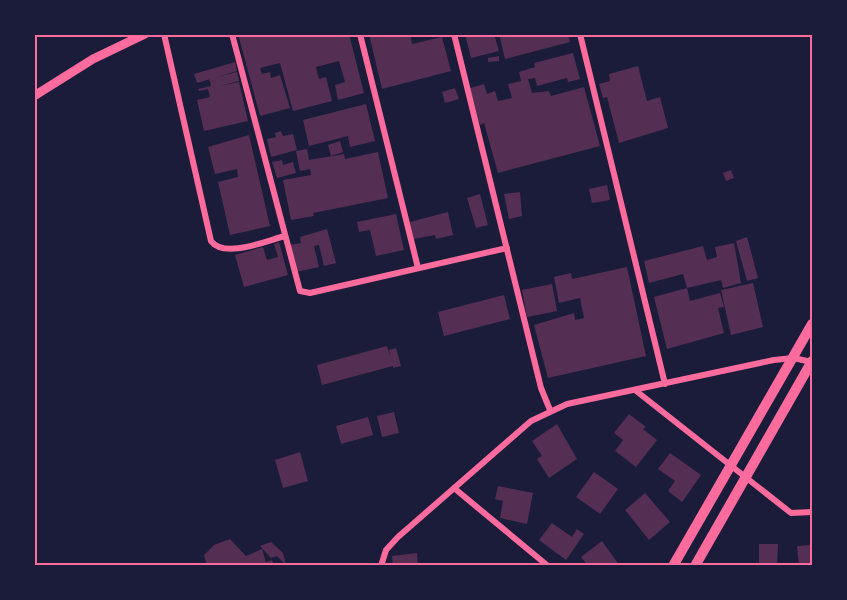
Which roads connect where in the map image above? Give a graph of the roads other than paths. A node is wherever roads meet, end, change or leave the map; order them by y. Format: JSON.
{"nodes":[{"id":1,"x":145,"y":34,"type":"edge"},
{"id":2,"x":164,"y":34,"type":"edge"},
{"id":3,"x":232,"y":34,"type":"edge"},
{"id":4,"x":360,"y":34,"type":"edge"},
{"id":5,"x":454,"y":34,"type":"edge"},
{"id":6,"x":580,"y":34,"type":"edge"},
{"id":7,"x":34,"y":96,"type":"edge"},
{"id":8,"x":285,"y":236,"type":"junction"},
{"id":9,"x":507,"y":248,"type":"junction"},
{"id":10,"x":418,"y":268,"type":"junction"},
{"id":11,"x":813,"y":324,"type":"edge"},
{"id":12,"x":793,"y":358,"type":"junction"},
{"id":13,"x":812,"y":361,"type":"edge"},
{"id":14,"x":665,"y":384,"type":"junction"},
{"id":15,"x":635,"y":390,"type":"junction"},
{"id":16,"x":550,"y":410,"type":"junction"},
{"id":17,"x":732,"y":466,"type":"junction"},
{"id":18,"x":746,"y":478,"type":"junction"},
{"id":19,"x":454,"y":488,"type":"junction"},
{"id":20,"x":813,"y":513,"type":"edge"},
{"id":21,"x":381,"y":566,"type":"edge"},
{"id":22,"x":548,"y":566,"type":"edge"},
{"id":23,"x":673,"y":566,"type":"edge"},
{"id":24,"x":695,"y":566,"type":"edge"}],
"edges":[{"from":1,"to":7,"type":"street"},
{"from":2,"to":8,"type":"street"},
{"from":3,"to":8,"type":"street"},
{"from":4,"to":10,"type":"street"},
{"from":5,"to":9,"type":"street"},
{"from":6,"to":14,"type":"street"},
{"from":8,"to":10,"type":"street"},
{"from":9,"to":10,"type":"street"},
{"from":9,"to":16,"type":"street"},
{"from":11,"to":12,"type":"main road"},
{"from":12,"to":13,"type":"street"},
{"from":12,"to":14,"type":"street"},
{"from":12,"to":17,"type":"main road"},
{"from":13,"to":18,"type":"main road"},
{"from":14,"to":15,"type":"street"},
{"from":15,"to":16,"type":"street"},
{"from":15,"to":17,"type":"street"},
{"from":16,"to":19,"type":"street"},
{"from":17,"to":18,"type":"street"},
{"from":17,"to":23,"type":"main road"},
{"from":18,"to":20,"type":"street"},
{"from":18,"to":24,"type":"main road"},
{"from":19,"to":21,"type":"street"},
{"from":19,"to":22,"type":"street"}]}
